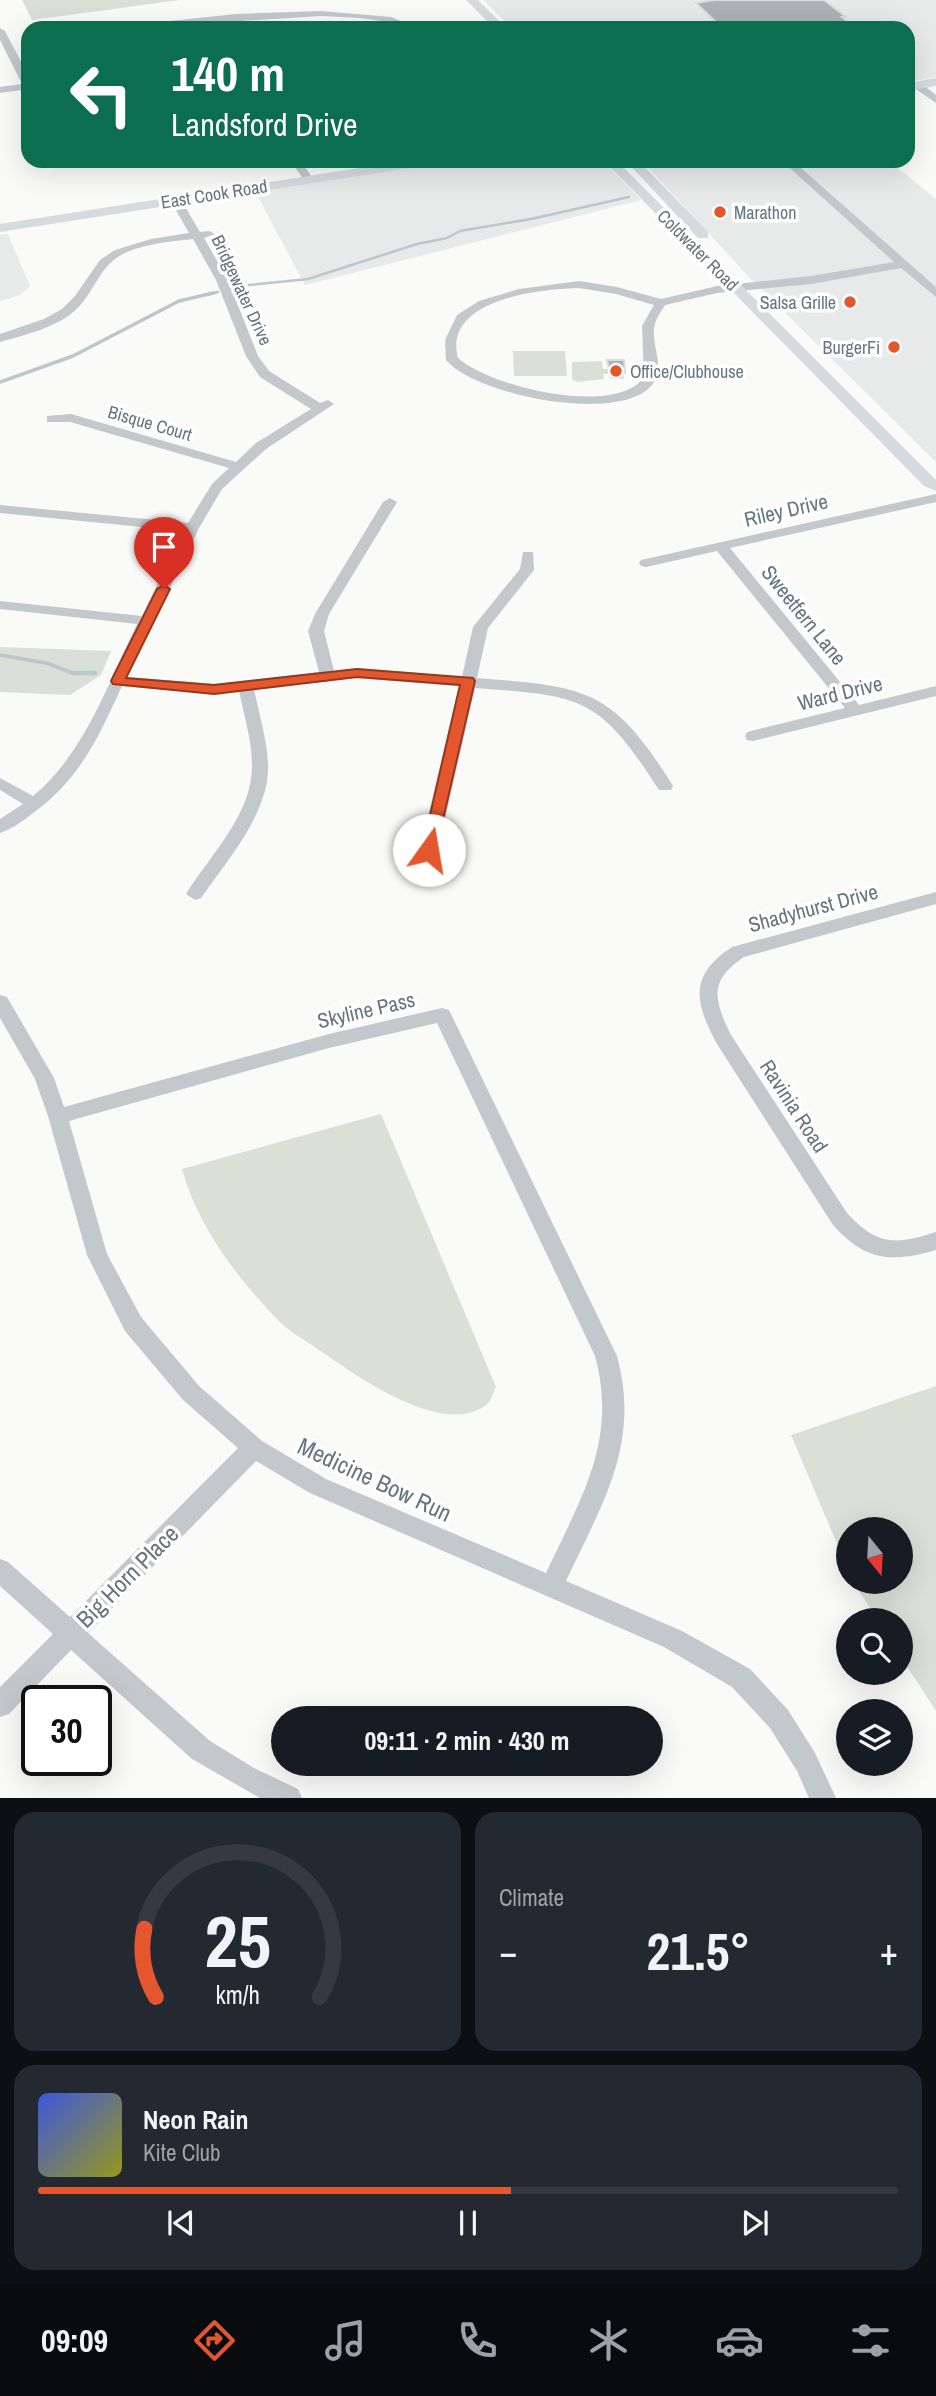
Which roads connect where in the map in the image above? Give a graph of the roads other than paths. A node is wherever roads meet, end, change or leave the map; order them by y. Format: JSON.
{"nodes":[{"id":1,"x":457,"y":0,"type":"edge"},
{"id":2,"x":472,"y":0,"type":"edge"},
{"id":3,"x":169,"y":21,"type":"edge"},
{"id":4,"x":403,"y":21,"type":"edge"},
{"id":5,"x":478,"y":21,"type":"edge"},
{"id":6,"x":493,"y":21,"type":"edge"},
{"id":7,"x":0,"y":31,"type":"edge"},
{"id":8,"x":21,"y":66,"type":"edge"},
{"id":9,"x":936,"y":82,"type":"edge"},
{"id":10,"x":915,"y":86,"type":"edge"},
{"id":11,"x":21,"y":87,"type":"edge"},
{"id":12,"x":915,"y":87,"type":"edge"},
{"id":13,"x":0,"y":90,"type":"edge"},
{"id":14,"x":936,"y":100,"type":"edge"},
{"id":15,"x":301,"y":168,"type":"edge"},
{"id":16,"x":385,"y":168,"type":"edge"},
{"id":17,"x":617,"y":168,"type":"edge"},
{"id":18,"x":638,"y":168,"type":"edge"},
{"id":19,"x":794,"y":168,"type":"edge"},
{"id":20,"x":309,"y":180,"type":"junction"},
{"id":21,"x":183,"y":199,"type":"junction"},
{"id":22,"x":0,"y":228,"type":"edge"},
{"id":23,"x":203,"y":235,"type":"junction"},
{"id":24,"x":903,"y":264,"type":"junction"},
{"id":25,"x":741,"y":285,"type":"junction"},
{"id":26,"x":936,"y":293,"type":"edge"},
{"id":27,"x":661,"y":303,"type":"junction"},
{"id":28,"x":0,"y":338,"type":"edge"},
{"id":29,"x":52,"y":419,"type":"dead end"},
{"id":30,"x":237,"y":466,"type":"junction"},
{"id":31,"x":936,"y":469,"type":"edge"},
{"id":32,"x":936,"y":486,"type":"edge"},
{"id":33,"x":936,"y":498,"type":"edge"},
{"id":34,"x":390,"y":502,"type":"dead end"},
{"id":35,"x":0,"y":509,"type":"edge"},
{"id":36,"x":192,"y":528,"type":"junction"},
{"id":37,"x":721,"y":547,"type":"junction"},
{"id":38,"x":528,"y":555,"type":"dead end"},
{"id":39,"x":646,"y":563,"type":"dead end"},
{"id":40,"x":0,"y":605,"type":"edge"},
{"id":41,"x":148,"y":621,"type":"junction"},
{"id":42,"x":328,"y":676,"type":"junction"},
{"id":43,"x":118,"y":681,"type":"junction"},
{"id":44,"x":468,"y":681,"type":"junction"},
{"id":45,"x":246,"y":686,"type":"junction"},
{"id":46,"x":936,"y":691,"type":"edge"},
{"id":47,"x":855,"y":710,"type":"junction"},
{"id":48,"x":753,"y":736,"type":"dead end"},
{"id":49,"x":0,"y":783,"type":"edge"},
{"id":50,"x":666,"y":786,"type":"dead end"},
{"id":51,"x":35,"y":804,"type":"junction"},
{"id":52,"x":0,"y":827,"type":"edge"},
{"id":53,"x":429,"y":850,"type":"dead end"},
{"id":54,"x":195,"y":894,"type":"dead end"},
{"id":55,"x":936,"y":898,"type":"edge"},
{"id":56,"x":710,"y":977,"type":"joint"},
{"id":57,"x":0,"y":1002,"type":"edge"},
{"id":58,"x":58,"y":1116,"type":"junction"},
{"id":59,"x":936,"y":1241,"type":"edge"},
{"id":60,"x":254,"y":1448,"type":"junction"},
{"id":61,"x":0,"y":1570,"type":"edge"},
{"id":62,"x":552,"y":1586,"type":"junction"},
{"id":63,"x":71,"y":1634,"type":"junction"},
{"id":64,"x":0,"y":1705,"type":"edge"},
{"id":65,"x":289,"y":1797,"type":"edge"},
{"id":66,"x":823,"y":1797,"type":"edge"}],
"edges":[{"from":1,"to":5,"type":"main road"},
{"from":2,"to":6,"type":"main road"},
{"from":3,"to":4,"type":"street"},
{"from":7,"to":8,"type":"street"},
{"from":9,"to":10,"type":"main road"},
{"from":11,"to":13,"type":"street"},
{"from":12,"to":14,"type":"street"},
{"from":15,"to":20,"type":"street"},
{"from":16,"to":20,"type":"main road","name":"East Cook Road"},
{"from":17,"to":25,"type":"main road","name":"Coldwater Road"},
{"from":18,"to":25,"type":"main road","name":"Coldwater Road"},
{"from":19,"to":24,"type":"street"},
{"from":20,"to":21,"type":"main road","name":"East Cook Road"},
{"from":21,"to":22,"type":"main road","name":"East Cook Road"},
{"from":21,"to":23,"type":"street","name":"Bridgewater Drive"},
{"from":23,"to":28,"type":"street"},
{"from":23,"to":30,"type":"street","name":"Bridgewater Drive"},
{"from":24,"to":25,"type":"street"},
{"from":24,"to":26,"type":"street"},
{"from":25,"to":27,"type":"street"},
{"from":25,"to":31,"type":"main road","name":"Coldwater Road"},
{"from":25,"to":32,"type":"main road","name":"Coldwater Road"},
{"from":27,"to":27,"type":"street"},
{"from":29,"to":30,"type":"street","name":"Bisque Court"},
{"from":30,"to":36,"type":"street"},
{"from":33,"to":37,"type":"street","name":"Riley Drive"},
{"from":34,"to":42,"type":"street"},
{"from":35,"to":36,"type":"street"},
{"from":36,"to":41,"type":"street"},
{"from":37,"to":39,"type":"street","name":"Riley Drive"},
{"from":37,"to":47,"type":"street","name":"Sweetfern Lane"},
{"from":38,"to":44,"type":"street"},
{"from":40,"to":41,"type":"street"},
{"from":41,"to":43,"type":"street"},
{"from":42,"to":44,"type":"street"},
{"from":42,"to":45,"type":"street"},
{"from":43,"to":45,"type":"street"},
{"from":43,"to":51,"type":"street"},
{"from":44,"to":50,"type":"street"},
{"from":44,"to":53,"type":"street"},
{"from":45,"to":54,"type":"street"},
{"from":46,"to":47,"type":"street","name":"Ward Drive"},
{"from":47,"to":48,"type":"street","name":"Ward Drive"},
{"from":49,"to":51,"type":"street"},
{"from":51,"to":52,"type":"street"},
{"from":55,"to":56,"type":"street","name":"Shadyhurst Drive"},
{"from":56,"to":59,"type":"street","name":"Ravinia Road"},
{"from":57,"to":58,"type":"street","name":"Medicine Bow Run"},
{"from":58,"to":60,"type":"street","name":"Medicine Bow Run"},
{"from":58,"to":62,"type":"street","name":"Skyline Pass"},
{"from":60,"to":62,"type":"street","name":"Medicine Bow Run"},
{"from":60,"to":63,"type":"street","name":"Big Horn Place"},
{"from":61,"to":63,"type":"street"},
{"from":62,"to":66,"type":"street","name":"Medicine Bow Run"},
{"from":63,"to":64,"type":"street","name":"Big Horn Place"},
{"from":63,"to":65,"type":"street"}]}
